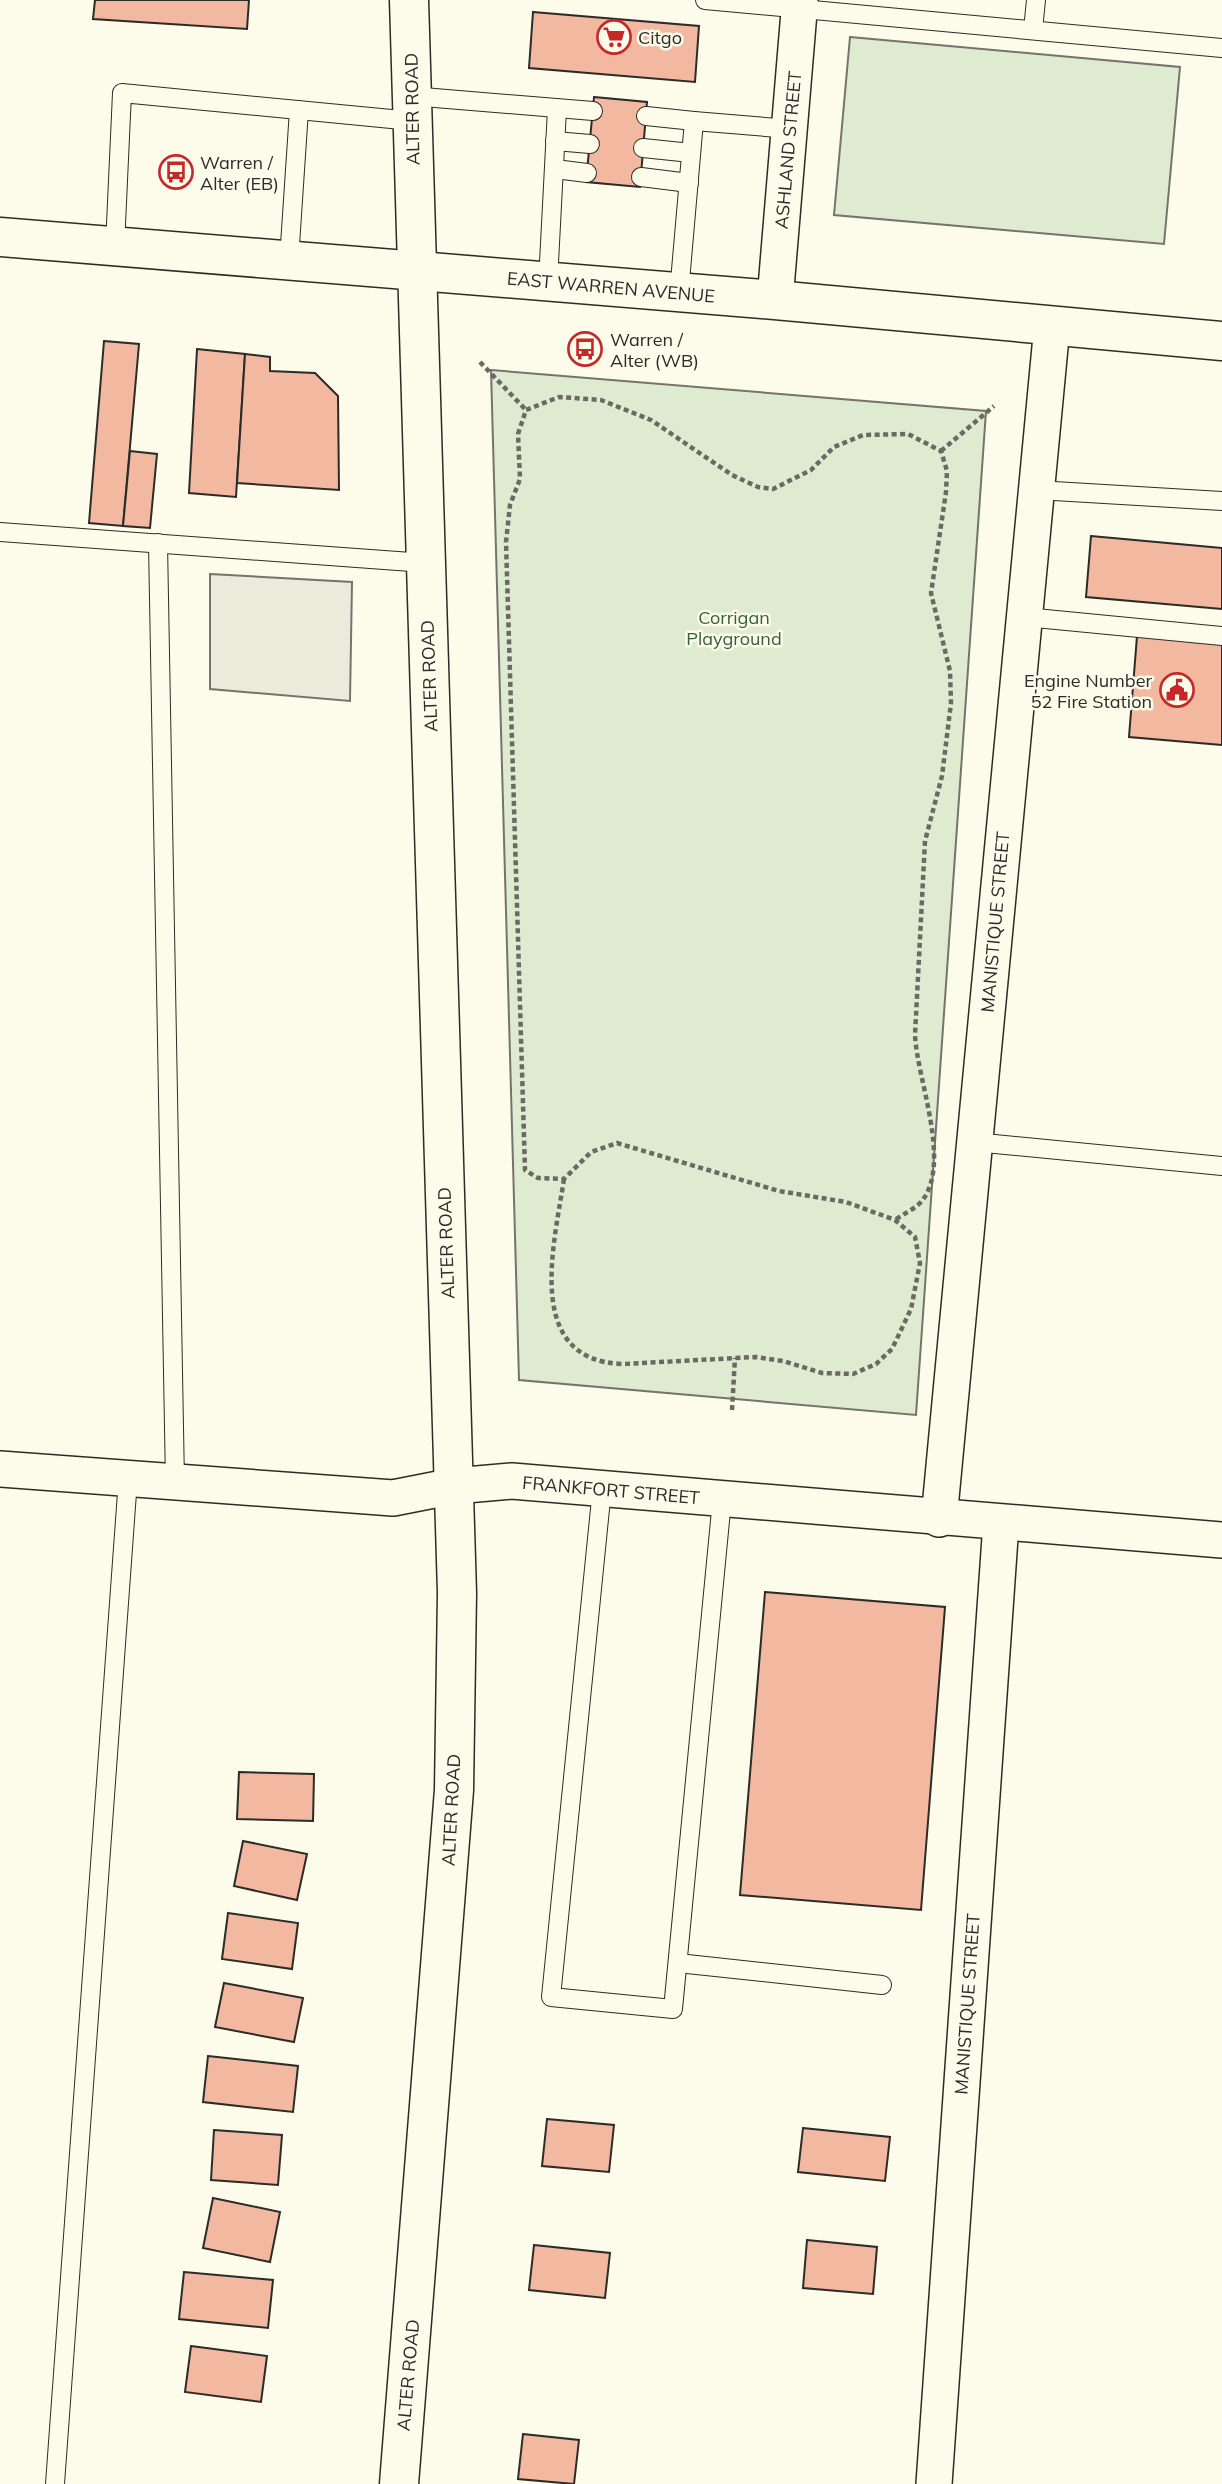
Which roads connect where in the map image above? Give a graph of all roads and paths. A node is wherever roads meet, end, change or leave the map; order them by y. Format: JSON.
{"nodes":[{"id":1,"x":409,"y":0,"type":"edge"},
{"id":2,"x":705,"y":0,"type":"edge"},
{"id":3,"x":1036,"y":0,"type":"edge"},
{"id":4,"x":800,"y":4,"type":"edge"},
{"id":5,"x":1033,"y":30,"type":"junction"},
{"id":6,"x":1222,"y":48,"type":"edge"},
{"id":7,"x":412,"y":108,"type":"junction"},
{"id":8,"x":557,"y":109,"type":"junction"},
{"id":9,"x":299,"y":110,"type":"junction"},
{"id":10,"x":593,"y":111,"type":"dead end"},
{"id":11,"x":646,"y":116,"type":"dead end"},
{"id":12,"x":694,"y":121,"type":"junction"},
{"id":13,"x":790,"y":129,"type":"junction"},
{"id":14,"x":555,"y":141,"type":"junction"},
{"id":15,"x":590,"y":144,"type":"dead end"},
{"id":16,"x":643,"y":148,"type":"dead end"},
{"id":17,"x":691,"y":153,"type":"junction"},
{"id":18,"x":555,"y":169,"type":"junction"},
{"id":19,"x":587,"y":173,"type":"dead end"},
{"id":20,"x":641,"y":177,"type":"dead end"},
{"id":21,"x":689,"y":183,"type":"junction"},
{"id":22,"x":0,"y":237,"type":"edge"},
{"id":23,"x":115,"y":246,"type":"junction"},
{"id":24,"x":289,"y":260,"type":"junction"},
{"id":25,"x":416,"y":271,"type":"junction"},
{"id":26,"x":548,"y":282,"type":"junction"},
{"id":27,"x":678,"y":293,"type":"junction"},
{"id":28,"x":775,"y":300,"type":"junction"},
{"id":29,"x":1052,"y":326,"type":"junction"},
{"id":30,"x":1222,"y":341,"type":"edge"},
{"id":31,"x":480,"y":362,"type":"dead end"},
{"id":32,"x":995,"y":406,"type":"dead end"},
{"id":33,"x":526,"y":410,"type":"junction"},
{"id":34,"x":941,"y":451,"type":"junction"},
{"id":35,"x":1037,"y":490,"type":"junction"},
{"id":36,"x":1222,"y":502,"type":"edge"},
{"id":37,"x":0,"y":531,"type":"edge"},
{"id":38,"x":158,"y":543,"type":"junction"},
{"id":39,"x":425,"y":564,"type":"junction"},
{"id":40,"x":1025,"y":617,"type":"junction"},
{"id":41,"x":1222,"y":636,"type":"edge"},
{"id":42,"x":974,"y":1142,"type":"junction"},
{"id":43,"x":1222,"y":1166,"type":"edge"},
{"id":44,"x":564,"y":1179,"type":"junction"},
{"id":45,"x":895,"y":1220,"type":"junction"},
{"id":46,"x":735,"y":1358,"type":"junction"},
{"id":47,"x":732,"y":1410,"type":"dead end"},
{"id":48,"x":0,"y":1469,"type":"edge"},
{"id":49,"x":128,"y":1479,"type":"junction"},
{"id":50,"x":175,"y":1482,"type":"junction"},
{"id":51,"x":454,"y":1486,"type":"junction"},
{"id":52,"x":602,"y":1489,"type":"junction"},
{"id":53,"x":722,"y":1500,"type":"junction"},
{"id":54,"x":939,"y":1519,"type":"junction"},
{"id":55,"x":1001,"y":1523,"type":"junction"},
{"id":56,"x":1222,"y":1540,"type":"edge"},
{"id":57,"x":678,"y":1963,"type":"junction"},
{"id":58,"x":882,"y":1985,"type":"dead end"},
{"id":59,"x":55,"y":2484,"type":"edge"},
{"id":60,"x":399,"y":2484,"type":"edge"},
{"id":61,"x":934,"y":2484,"type":"edge"}],
"edges":[{"from":1,"to":7,"type":"street","name":"ALTER ROAD"},
{"from":2,"to":4,"type":"lane"},
{"from":3,"to":5,"type":"lane"},
{"from":4,"to":5,"type":"lane"},
{"from":4,"to":13,"type":"street","name":"ASHLAND STREET"},
{"from":5,"to":6,"type":"lane"},
{"from":7,"to":8,"type":"lane"},
{"from":7,"to":9,"type":"lane"},
{"from":7,"to":25,"type":"street","name":"ALTER ROAD"},
{"from":8,"to":10,"type":"lane"},
{"from":8,"to":14,"type":"lane"},
{"from":9,"to":23,"type":"lane"},
{"from":9,"to":24,"type":"lane"},
{"from":11,"to":12,"type":"lane"},
{"from":12,"to":13,"type":"lane"},
{"from":12,"to":17,"type":"lane"},
{"from":13,"to":28,"type":"street","name":"ASHLAND STREET"},
{"from":14,"to":15,"type":"lane"},
{"from":14,"to":18,"type":"lane"},
{"from":16,"to":17,"type":"lane"},
{"from":17,"to":21,"type":"lane"},
{"from":18,"to":19,"type":"lane"},
{"from":18,"to":26,"type":"lane"},
{"from":20,"to":21,"type":"lane"},
{"from":21,"to":27,"type":"lane"},
{"from":22,"to":23,"type":"street","name":"EAST WARREN AVENUE"},
{"from":23,"to":24,"type":"street","name":"EAST WARREN AVENUE"},
{"from":24,"to":25,"type":"street","name":"EAST WARREN AVENUE"},
{"from":25,"to":26,"type":"street","name":"EAST WARREN AVENUE"},
{"from":25,"to":39,"type":"street","name":"ALTER ROAD"},
{"from":26,"to":27,"type":"street","name":"EAST WARREN AVENUE"},
{"from":27,"to":28,"type":"street","name":"EAST WARREN AVENUE"},
{"from":28,"to":29,"type":"street","name":"EAST WARREN AVENUE"},
{"from":29,"to":30,"type":"street","name":"EAST WARREN AVENUE"},
{"from":29,"to":35,"type":"street","name":"MANISTIQUE STREET"},
{"from":31,"to":33,"type":"path"},
{"from":32,"to":34,"type":"path"},
{"from":33,"to":34,"type":"path"},
{"from":33,"to":44,"type":"path"},
{"from":34,"to":45,"type":"path"},
{"from":35,"to":36,"type":"lane"},
{"from":35,"to":40,"type":"street","name":"MANISTIQUE STREET"},
{"from":37,"to":38,"type":"lane"},
{"from":38,"to":39,"type":"lane"},
{"from":38,"to":50,"type":"lane"},
{"from":39,"to":51,"type":"street","name":"ALTER ROAD"},
{"from":40,"to":41,"type":"lane"},
{"from":40,"to":42,"type":"street","name":"MANISTIQUE STREET"},
{"from":42,"to":43,"type":"lane"},
{"from":42,"to":54,"type":"street","name":"MANISTIQUE STREET"},
{"from":44,"to":45,"type":"path"},
{"from":44,"to":46,"type":"path"},
{"from":45,"to":46,"type":"path"},
{"from":46,"to":47,"type":"path"},
{"from":48,"to":49,"type":"street","name":"FRANKFORT STREET"},
{"from":49,"to":50,"type":"street","name":"FRANKFORT STREET"},
{"from":49,"to":59,"type":"lane"},
{"from":50,"to":51,"type":"street","name":"FRANKFORT STREET"},
{"from":51,"to":52,"type":"street","name":"FRANKFORT STREET"},
{"from":51,"to":60,"type":"street","name":"ALTER ROAD"},
{"from":52,"to":53,"type":"street","name":"FRANKFORT STREET"},
{"from":52,"to":57,"type":"lane"},
{"from":53,"to":54,"type":"street","name":"FRANKFORT STREET"},
{"from":53,"to":57,"type":"lane"},
{"from":54,"to":55,"type":"street","name":"FRANKFORT STREET"},
{"from":55,"to":56,"type":"street","name":"FRANKFORT STREET"},
{"from":55,"to":61,"type":"street","name":"MANISTIQUE STREET"},
{"from":57,"to":58,"type":"lane"}]}
